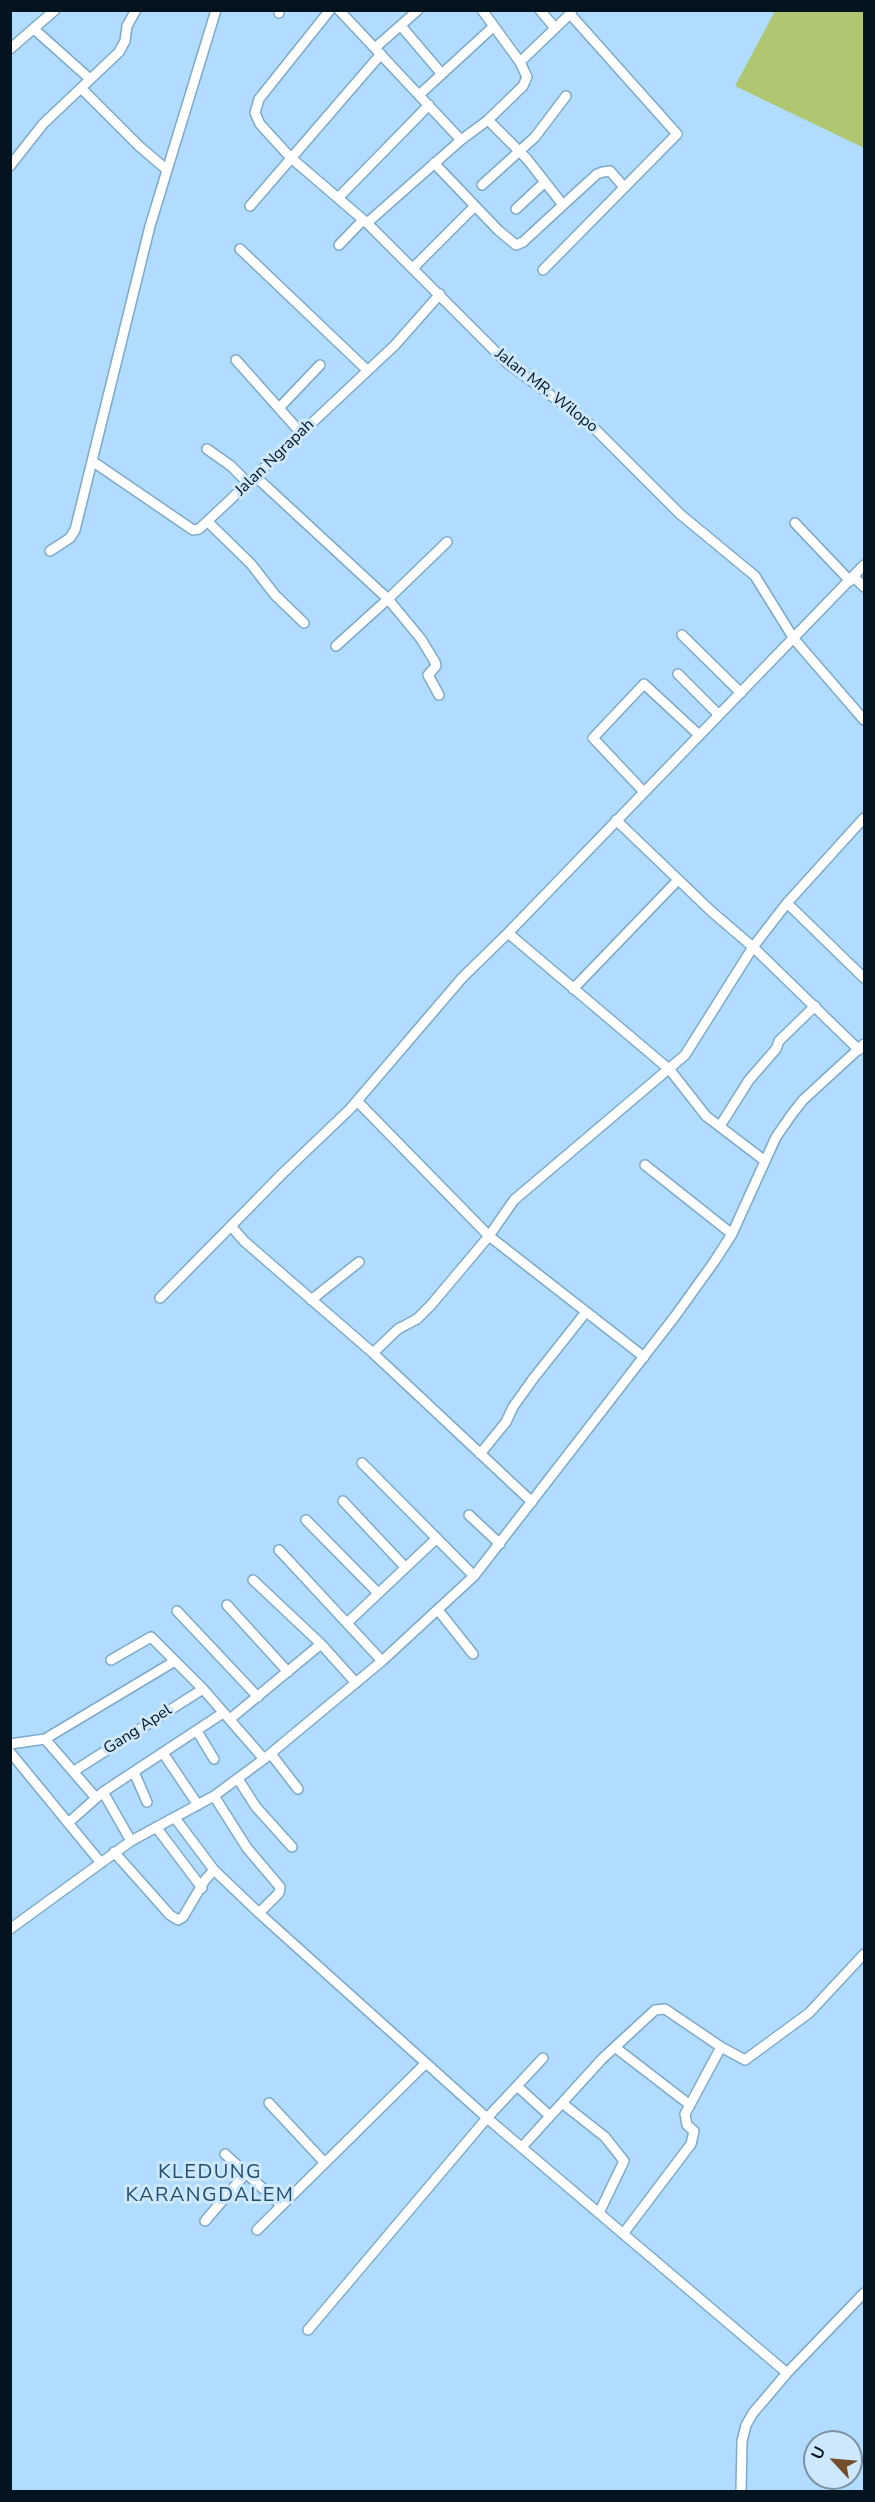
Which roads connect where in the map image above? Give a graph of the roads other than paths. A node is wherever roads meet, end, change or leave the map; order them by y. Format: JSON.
{"nodes":[{"id":1,"x":55,"y":10,"type":"edge"},
{"id":2,"x":136,"y":10,"type":"edge"},
{"id":3,"x":216,"y":10,"type":"edge"},
{"id":4,"x":330,"y":10,"type":"edge"},
{"id":5,"x":339,"y":10,"type":"edge"},
{"id":6,"x":418,"y":10,"type":"edge"},
{"id":7,"x":482,"y":10,"type":"edge"},
{"id":8,"x":540,"y":10,"type":"edge"},
{"id":9,"x":571,"y":12,"type":"edge"},
{"id":10,"x":401,"y":26,"type":"junction"},
{"id":11,"x":494,"y":27,"type":"junction"},
{"id":12,"x":34,"y":28,"type":"junction"},
{"id":13,"x":555,"y":28,"type":"junction"},
{"id":14,"x":10,"y":49,"type":"edge"},
{"id":15,"x":378,"y":51,"type":"junction"},
{"id":16,"x":520,"y":62,"type":"junction"},
{"id":17,"x":441,"y":73,"type":"junction"},
{"id":18,"x":90,"y":79,"type":"junction"},
{"id":19,"x":81,"y":88,"type":"junction"},
{"id":20,"x":419,"y":95,"type":"junction"},
{"id":21,"x":566,"y":96,"type":"dead end"},
{"id":22,"x":429,"y":105,"type":"junction"},
{"id":23,"x":488,"y":120,"type":"junction"},
{"id":24,"x":461,"y":140,"type":"junction"},
{"id":25,"x":520,"y":152,"type":"junction"},
{"id":26,"x":290,"y":157,"type":"junction"},
{"id":27,"x":434,"y":163,"type":"junction"},
{"id":28,"x":10,"y":166,"type":"edge"},
{"id":29,"x":167,"y":171,"type":"junction"},
{"id":30,"x":545,"y":182,"type":"junction"},
{"id":31,"x":482,"y":185,"type":"dead end"},
{"id":32,"x":624,"y":188,"type":"junction"},
{"id":33,"x":339,"y":197,"type":"junction"},
{"id":34,"x":563,"y":205,"type":"junction"},
{"id":35,"x":250,"y":206,"type":"dead end"},
{"id":36,"x":475,"y":207,"type":"junction"},
{"id":37,"x":516,"y":209,"type":"dead end"},
{"id":38,"x":365,"y":222,"type":"junction"},
{"id":39,"x":339,"y":245,"type":"dead end"},
{"id":40,"x":240,"y":249,"type":"dead end"},
{"id":41,"x":413,"y":268,"type":"junction"},
{"id":42,"x":543,"y":270,"type":"dead end"},
{"id":43,"x":440,"y":294,"type":"junction"},
{"id":44,"x":236,"y":360,"type":"dead end"},
{"id":45,"x":320,"y":365,"type":"dead end"},
{"id":46,"x":368,"y":370,"type":"junction"},
{"id":47,"x":280,"y":407,"type":"junction"},
{"id":48,"x":302,"y":433,"type":"junction"},
{"id":49,"x":207,"y":449,"type":"dead end"},
{"id":50,"x":92,"y":464,"type":"junction"},
{"id":51,"x":253,"y":481,"type":"junction"},
{"id":52,"x":208,"y":522,"type":"junction"},
{"id":53,"x":795,"y":523,"type":"dead end"},
{"id":54,"x":447,"y":542,"type":"dead end"},
{"id":55,"x":50,"y":551,"type":"dead end"},
{"id":56,"x":864,"y":566,"type":"edge"},
{"id":57,"x":852,"y":579,"type":"junction"},
{"id":58,"x":864,"y":587,"type":"edge"},
{"id":59,"x":388,"y":599,"type":"junction"},
{"id":60,"x":304,"y":623,"type":"dead end"},
{"id":61,"x":682,"y":635,"type":"dead end"},
{"id":62,"x":794,"y":639,"type":"junction"},
{"id":63,"x":336,"y":645,"type":"dead end"},
{"id":64,"x":678,"y":674,"type":"dead end"},
{"id":65,"x":741,"y":693,"type":"junction"},
{"id":66,"x":439,"y":695,"type":"dead end"},
{"id":67,"x":719,"y":715,"type":"junction"},
{"id":68,"x":864,"y":720,"type":"edge"},
{"id":69,"x":699,"y":735,"type":"junction"},
{"id":70,"x":643,"y":791,"type":"junction"},
{"id":71,"x":864,"y":818,"type":"edge"},
{"id":72,"x":616,"y":820,"type":"junction"},
{"id":73,"x":678,"y":880,"type":"junction"},
{"id":74,"x":787,"y":903,"type":"junction"},
{"id":75,"x":508,"y":933,"type":"junction"},
{"id":76,"x":753,"y":947,"type":"junction"},
{"id":77,"x":864,"y":978,"type":"edge"},
{"id":78,"x":573,"y":989,"type":"junction"},
{"id":79,"x":814,"y":1006,"type":"junction"},
{"id":80,"x":862,"y":1047,"type":"edge"},
{"id":81,"x":670,"y":1070,"type":"junction"},
{"id":82,"x":357,"y":1101,"type":"junction"},
{"id":83,"x":720,"y":1126,"type":"junction"},
{"id":84,"x":765,"y":1161,"type":"junction"},
{"id":85,"x":645,"y":1165,"type":"dead end"},
{"id":86,"x":231,"y":1226,"type":"junction"},
{"id":87,"x":732,"y":1234,"type":"junction"},
{"id":88,"x":489,"y":1236,"type":"junction"},
{"id":89,"x":359,"y":1262,"type":"dead end"},
{"id":90,"x":160,"y":1298,"type":"dead end"},
{"id":91,"x":311,"y":1300,"type":"junction"},
{"id":92,"x":586,"y":1312,"type":"junction"},
{"id":93,"x":373,"y":1353,"type":"junction"},
{"id":94,"x":644,"y":1357,"type":"junction"},
{"id":95,"x":480,"y":1454,"type":"junction"},
{"id":96,"x":362,"y":1463,"type":"dead end"},
{"id":97,"x":343,"y":1502,"type":"dead end"},
{"id":98,"x":532,"y":1502,"type":"junction"},
{"id":99,"x":469,"y":1515,"type":"dead end"},
{"id":100,"x":306,"y":1520,"type":"dead end"},
{"id":101,"x":437,"y":1538,"type":"junction"},
{"id":102,"x":500,"y":1544,"type":"junction"},
{"id":103,"x":279,"y":1550,"type":"dead end"},
{"id":104,"x":405,"y":1567,"type":"junction"},
{"id":105,"x":474,"y":1576,"type":"junction"},
{"id":106,"x":253,"y":1580,"type":"dead end"},
{"id":107,"x":378,"y":1593,"type":"junction"},
{"id":108,"x":227,"y":1605,"type":"dead end"},
{"id":109,"x":438,"y":1610,"type":"junction"},
{"id":110,"x":177,"y":1611,"type":"dead end"},
{"id":111,"x":348,"y":1622,"type":"junction"},
{"id":112,"x":321,"y":1644,"type":"junction"},
{"id":113,"x":473,"y":1654,"type":"dead end"},
{"id":114,"x":111,"y":1660,"type":"dead end"},
{"id":115,"x":175,"y":1662,"type":"junction"},
{"id":116,"x":382,"y":1662,"type":"junction"},
{"id":117,"x":288,"y":1672,"type":"junction"},
{"id":118,"x":356,"y":1683,"type":"junction"},
{"id":119,"x":203,"y":1689,"type":"junction"},
{"id":120,"x":258,"y":1697,"type":"junction"},
{"id":121,"x":226,"y":1716,"type":"junction"},
{"id":122,"x":197,"y":1731,"type":"junction"},
{"id":123,"x":45,"y":1739,"type":"junction"},
{"id":124,"x":10,"y":1744,"type":"edge"},
{"id":125,"x":10,"y":1752,"type":"edge"},
{"id":126,"x":163,"y":1753,"type":"junction"},
{"id":127,"x":268,"y":1757,"type":"junction"},
{"id":128,"x":214,"y":1759,"type":"dead end"},
{"id":129,"x":74,"y":1771,"type":"junction"},
{"id":130,"x":134,"y":1772,"type":"junction"},
{"id":131,"x":238,"y":1779,"type":"junction"},
{"id":132,"x":298,"y":1789,"type":"dead end"},
{"id":133,"x":99,"y":1795,"type":"junction"},
{"id":134,"x":214,"y":1796,"type":"junction"},
{"id":135,"x":147,"y":1802,"type":"dead end"},
{"id":136,"x":198,"y":1805,"type":"junction"},
{"id":137,"x":175,"y":1818,"type":"junction"},
{"id":138,"x":68,"y":1823,"type":"junction"},
{"id":139,"x":156,"y":1827,"type":"junction"},
{"id":140,"x":131,"y":1841,"type":"junction"},
{"id":141,"x":292,"y":1847,"type":"dead end"},
{"id":142,"x":114,"y":1852,"type":"junction"},
{"id":143,"x":101,"y":1863,"type":"junction"},
{"id":144,"x":214,"y":1870,"type":"junction"},
{"id":145,"x":202,"y":1888,"type":"junction"},
{"id":146,"x":258,"y":1913,"type":"junction"},
{"id":147,"x":10,"y":1929,"type":"edge"},
{"id":148,"x":864,"y":1954,"type":"edge"},
{"id":149,"x":721,"y":2047,"type":"junction"},
{"id":150,"x":616,"y":2048,"type":"junction"},
{"id":151,"x":543,"y":2058,"type":"dead end"},
{"id":152,"x":425,"y":2064,"type":"junction"},
{"id":153,"x":517,"y":2086,"type":"junction"},
{"id":154,"x":269,"y":2103,"type":"dead end"},
{"id":155,"x":562,"y":2103,"type":"junction"},
{"id":156,"x":690,"y":2106,"type":"junction"},
{"id":157,"x":550,"y":2116,"type":"junction"},
{"id":158,"x":487,"y":2118,"type":"junction"},
{"id":159,"x":522,"y":2147,"type":"junction"},
{"id":160,"x":225,"y":2154,"type":"dead end"},
{"id":161,"x":324,"y":2162,"type":"junction"},
{"id":162,"x":246,"y":2173,"type":"junction"},
{"id":163,"x":281,"y":2205,"type":"junction"},
{"id":164,"x":598,"y":2213,"type":"junction"},
{"id":165,"x":206,"y":2221,"type":"dead end"},
{"id":166,"x":257,"y":2230,"type":"dead end"},
{"id":167,"x":623,"y":2234,"type":"junction"},
{"id":168,"x":864,"y":2293,"type":"edge"},
{"id":169,"x":308,"y":2330,"type":"dead end"},
{"id":170,"x":788,"y":2373,"type":"junction"},
{"id":171,"x":741,"y":2492,"type":"edge"}],
"edges":[{"from":1,"to":12,"type":"street"},
{"from":2,"to":18,"type":"street"},
{"from":3,"to":29,"type":"street"},
{"from":4,"to":26,"type":"street","name":"Jalan MR. Wilopo"},
{"from":5,"to":15,"type":"street"},
{"from":6,"to":10,"type":"street"},
{"from":7,"to":11,"type":"street"},
{"from":8,"to":13,"type":"street"},
{"from":9,"to":13,"type":"street"},
{"from":9,"to":32,"type":"street"},
{"from":10,"to":15,"type":"street"},
{"from":10,"to":17,"type":"street"},
{"from":11,"to":16,"type":"street"},
{"from":11,"to":17,"type":"street"},
{"from":12,"to":14,"type":"street"},
{"from":12,"to":18,"type":"street"},
{"from":13,"to":16,"type":"street"},
{"from":15,"to":20,"type":"street"},
{"from":15,"to":26,"type":"street"},
{"from":16,"to":23,"type":"street"},
{"from":17,"to":20,"type":"street"},
{"from":18,"to":19,"type":"street"},
{"from":19,"to":28,"type":"street"},
{"from":19,"to":29,"type":"street"},
{"from":20,"to":22,"type":"street"},
{"from":21,"to":25,"type":"street"},
{"from":22,"to":24,"type":"street"},
{"from":22,"to":33,"type":"street"},
{"from":23,"to":24,"type":"street"},
{"from":23,"to":25,"type":"street"},
{"from":24,"to":27,"type":"street"},
{"from":25,"to":30,"type":"street"},
{"from":25,"to":31,"type":"street"},
{"from":26,"to":33,"type":"street","name":"Jalan MR. Wilopo"},
{"from":26,"to":35,"type":"street"},
{"from":27,"to":36,"type":"street"},
{"from":27,"to":38,"type":"street"},
{"from":29,"to":50,"type":"street"},
{"from":30,"to":34,"type":"street"},
{"from":30,"to":37,"type":"street"},
{"from":32,"to":34,"type":"street"},
{"from":32,"to":42,"type":"street"},
{"from":33,"to":38,"type":"street","name":"Jalan MR. Wilopo"},
{"from":34,"to":36,"type":"street"},
{"from":36,"to":41,"type":"street"},
{"from":38,"to":39,"type":"street"},
{"from":38,"to":41,"type":"street","name":"Jalan MR. Wilopo"},
{"from":40,"to":46,"type":"street"},
{"from":41,"to":43,"type":"street","name":"Jalan MR. Wilopo"},
{"from":43,"to":46,"type":"street","name":"Jalan Ngrapah"},
{"from":43,"to":62,"type":"street","name":"Jalan MR. Wilopo"},
{"from":44,"to":47,"type":"street"},
{"from":45,"to":47,"type":"street"},
{"from":46,"to":48,"type":"street","name":"Jalan Ngrapah"},
{"from":47,"to":48,"type":"street"},
{"from":48,"to":51,"type":"street","name":"Jalan Ngrapah"},
{"from":49,"to":51,"type":"street"},
{"from":50,"to":52,"type":"street"},
{"from":50,"to":55,"type":"street"},
{"from":51,"to":52,"type":"street","name":"Jalan Ngrapah"},
{"from":51,"to":59,"type":"street"},
{"from":52,"to":60,"type":"street"},
{"from":53,"to":57,"type":"street"},
{"from":54,"to":59,"type":"street"},
{"from":56,"to":57,"type":"street"},
{"from":57,"to":58,"type":"street"},
{"from":57,"to":62,"type":"street"},
{"from":59,"to":63,"type":"street"},
{"from":59,"to":66,"type":"street"},
{"from":61,"to":65,"type":"street"},
{"from":62,"to":65,"type":"street"},
{"from":62,"to":68,"type":"street","name":"Jalan MR. Wilopo"},
{"from":64,"to":67,"type":"street"},
{"from":65,"to":67,"type":"street"},
{"from":67,"to":69,"type":"street"},
{"from":69,"to":70,"type":"street"},
{"from":69,"to":70,"type":"street"},
{"from":70,"to":72,"type":"street"},
{"from":71,"to":74,"type":"street"},
{"from":72,"to":73,"type":"street"},
{"from":72,"to":75,"type":"street"},
{"from":73,"to":76,"type":"street"},
{"from":73,"to":78,"type":"street"},
{"from":74,"to":76,"type":"street"},
{"from":74,"to":77,"type":"street"},
{"from":75,"to":78,"type":"street"},
{"from":75,"to":82,"type":"street"},
{"from":76,"to":79,"type":"street"},
{"from":76,"to":81,"type":"street"},
{"from":78,"to":81,"type":"street"},
{"from":79,"to":80,"type":"street"},
{"from":79,"to":83,"type":"street"},
{"from":80,"to":84,"type":"street"},
{"from":81,"to":83,"type":"street"},
{"from":81,"to":88,"type":"street"},
{"from":82,"to":86,"type":"street"},
{"from":82,"to":88,"type":"street"},
{"from":83,"to":84,"type":"street"},
{"from":84,"to":87,"type":"street"},
{"from":85,"to":87,"type":"street"},
{"from":86,"to":90,"type":"street"},
{"from":86,"to":91,"type":"street"},
{"from":87,"to":94,"type":"street"},
{"from":88,"to":92,"type":"street"},
{"from":88,"to":93,"type":"street"},
{"from":89,"to":91,"type":"street"},
{"from":91,"to":93,"type":"street"},
{"from":92,"to":94,"type":"street"},
{"from":92,"to":95,"type":"street"},
{"from":93,"to":95,"type":"street"},
{"from":94,"to":98,"type":"street"},
{"from":95,"to":98,"type":"street"},
{"from":96,"to":101,"type":"street"},
{"from":97,"to":104,"type":"street"},
{"from":98,"to":102,"type":"street"},
{"from":99,"to":102,"type":"street"},
{"from":100,"to":107,"type":"street"},
{"from":101,"to":104,"type":"street"},
{"from":101,"to":105,"type":"street"},
{"from":102,"to":105,"type":"street"},
{"from":103,"to":111,"type":"street"},
{"from":104,"to":107,"type":"street"},
{"from":105,"to":109,"type":"street"},
{"from":106,"to":112,"type":"street"},
{"from":107,"to":111,"type":"street"},
{"from":108,"to":117,"type":"street"},
{"from":109,"to":113,"type":"street"},
{"from":109,"to":116,"type":"street"},
{"from":110,"to":120,"type":"street"},
{"from":111,"to":116,"type":"street"},
{"from":112,"to":117,"type":"street"},
{"from":112,"to":118,"type":"street"},
{"from":114,"to":115,"type":"street"},
{"from":115,"to":119,"type":"street"},
{"from":115,"to":123,"type":"street"},
{"from":116,"to":118,"type":"street"},
{"from":117,"to":120,"type":"street"},
{"from":118,"to":127,"type":"street"},
{"from":119,"to":121,"type":"street"},
{"from":119,"to":129,"type":"street","name":"Gang Apel"},
{"from":120,"to":121,"type":"street"},
{"from":121,"to":122,"type":"street"},
{"from":121,"to":127,"type":"street"},
{"from":122,"to":126,"type":"street"},
{"from":122,"to":128,"type":"street"},
{"from":123,"to":124,"type":"street"},
{"from":123,"to":129,"type":"street"},
{"from":125,"to":138,"type":"street"},
{"from":126,"to":130,"type":"street"},
{"from":126,"to":136,"type":"street"},
{"from":127,"to":131,"type":"street"},
{"from":127,"to":132,"type":"street"},
{"from":129,"to":133,"type":"street"},
{"from":130,"to":133,"type":"street"},
{"from":130,"to":135,"type":"street"},
{"from":131,"to":134,"type":"street"},
{"from":131,"to":141,"type":"street"},
{"from":133,"to":138,"type":"street"},
{"from":133,"to":140,"type":"street"},
{"from":134,"to":136,"type":"street"},
{"from":134,"to":146,"type":"street"},
{"from":136,"to":137,"type":"street"},
{"from":137,"to":139,"type":"street"},
{"from":137,"to":144,"type":"street"},
{"from":138,"to":143,"type":"street"},
{"from":139,"to":140,"type":"street"},
{"from":139,"to":145,"type":"street"},
{"from":140,"to":142,"type":"street"},
{"from":142,"to":143,"type":"street"},
{"from":142,"to":145,"type":"street"},
{"from":143,"to":147,"type":"street"},
{"from":144,"to":145,"type":"street"},
{"from":144,"to":146,"type":"street"},
{"from":146,"to":152,"type":"street"},
{"from":148,"to":149,"type":"street"},
{"from":149,"to":150,"type":"street"},
{"from":149,"to":156,"type":"street"},
{"from":150,"to":155,"type":"street"},
{"from":150,"to":156,"type":"street"},
{"from":151,"to":153,"type":"street"},
{"from":152,"to":158,"type":"street"},
{"from":152,"to":161,"type":"street"},
{"from":153,"to":157,"type":"street"},
{"from":153,"to":158,"type":"street"},
{"from":154,"to":161,"type":"street"},
{"from":155,"to":157,"type":"street"},
{"from":155,"to":164,"type":"street"},
{"from":156,"to":167,"type":"street"},
{"from":157,"to":159,"type":"street"},
{"from":158,"to":159,"type":"street"},
{"from":158,"to":169,"type":"street"},
{"from":159,"to":164,"type":"street"},
{"from":160,"to":162,"type":"street"},
{"from":161,"to":163,"type":"street"},
{"from":162,"to":163,"type":"street"},
{"from":162,"to":165,"type":"street"},
{"from":163,"to":166,"type":"street"},
{"from":164,"to":167,"type":"street"},
{"from":167,"to":170,"type":"street"},
{"from":168,"to":170,"type":"street"},
{"from":170,"to":171,"type":"street"}]}
